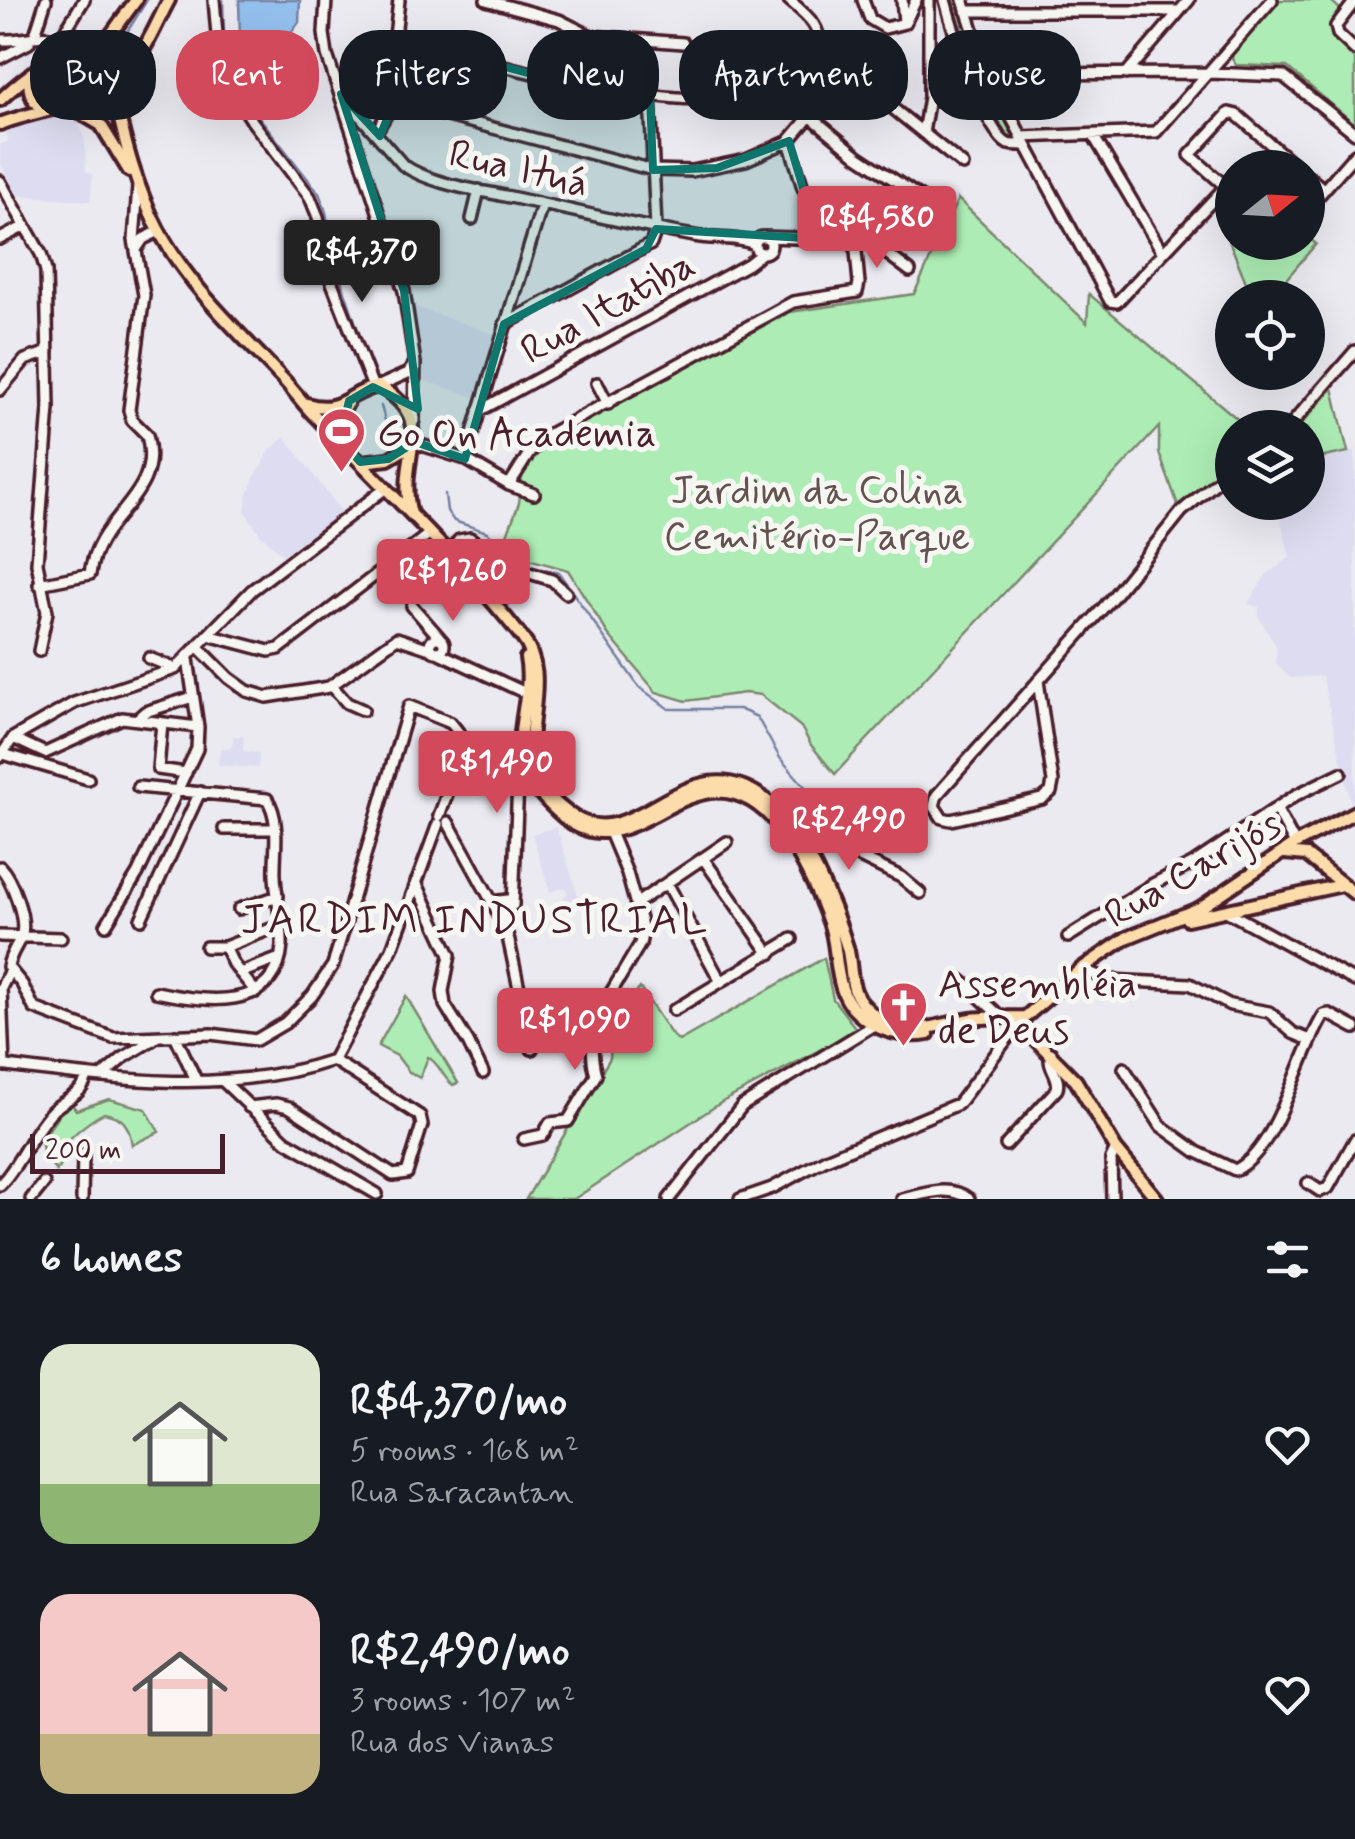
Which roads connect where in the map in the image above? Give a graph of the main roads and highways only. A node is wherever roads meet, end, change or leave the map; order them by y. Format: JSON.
{"nodes":[{"id":1,"x":136,"y":0,"type":"edge"},
{"id":2,"x":169,"y":0,"type":"edge"},
{"id":3,"x":114,"y":30,"type":"edge"},
{"id":4,"x":152,"y":30,"type":"edge"},
{"id":5,"x":30,"y":73,"type":"edge"},
{"id":6,"x":0,"y":100,"type":"edge"},
{"id":7,"x":30,"y":114,"type":"edge"},
{"id":8,"x":91,"y":120,"type":"edge"},
{"id":9,"x":119,"y":120,"type":"edge"},
{"id":10,"x":0,"y":124,"type":"edge"},
{"id":11,"x":137,"y":185,"type":"junction"},
{"id":12,"x":349,"y":401,"type":"junction"},
{"id":13,"x":303,"y":403,"type":"junction"},
{"id":14,"x":340,"y":439,"type":"junction"},
{"id":15,"x":411,"y":444,"type":"junction"},
{"id":16,"x":360,"y":462,"type":"junction"},
{"id":17,"x":411,"y":515,"type":"junction"},
{"id":18,"x":1355,"y":812,"type":"edge"},
{"id":19,"x":608,"y":829,"type":"junction"},
{"id":20,"x":1313,"y":834,"type":"junction"},
{"id":21,"x":1281,"y":854,"type":"junction"},
{"id":22,"x":1306,"y":855,"type":"junction"},
{"id":23,"x":1342,"y":884,"type":"junction"},
{"id":24,"x":1227,"y":891,"type":"junction"},
{"id":25,"x":1355,"y":894,"type":"edge"},
{"id":26,"x":1231,"y":910,"type":"junction"},
{"id":27,"x":1168,"y":922,"type":"junction"},
{"id":28,"x":1022,"y":1020,"type":"junction"},
{"id":29,"x":891,"y":1029,"type":"junction"},
{"id":30,"x":1156,"y":1199,"type":"edge"}],
"edges":[{"from":1,"to":3,"type":"main road"},
{"from":2,"to":4,"type":"main road"},
{"from":5,"to":6,"type":"main road"},
{"from":7,"to":10,"type":"main road"},
{"from":8,"to":11,"type":"main road"},
{"from":9,"to":11,"type":"main road"},
{"from":11,"to":13,"type":"main road"},
{"from":12,"to":13,"type":"main road"},
{"from":12,"to":14,"type":"main road"},
{"from":12,"to":15,"type":"main road"},
{"from":13,"to":14,"type":"main road"},
{"from":14,"to":16,"type":"main road"},
{"from":15,"to":16,"type":"main road"},
{"from":15,"to":17,"type":"main road"},
{"from":16,"to":17,"type":"main road"},
{"from":17,"to":19,"type":"main road"},
{"from":18,"to":20,"type":"main road","name":"Rua Carijós"},
{"from":19,"to":29,"type":"main road"},
{"from":19,"to":29,"type":"main road"},
{"from":20,"to":21,"type":"main road","name":"Rua Carijós"},
{"from":20,"to":22,"type":"main road"},
{"from":21,"to":22,"type":"main road"},
{"from":21,"to":24,"type":"main road","name":"Rua Carijós"},
{"from":22,"to":23,"type":"main road"},
{"from":23,"to":25,"type":"main road"},
{"from":23,"to":26,"type":"main road"},
{"from":24,"to":26,"type":"main road"},
{"from":24,"to":27,"type":"main road","name":"Rua Carijós"},
{"from":26,"to":27,"type":"main road"},
{"from":27,"to":28,"type":"main road","name":"Rua Carijós"},
{"from":28,"to":29,"type":"main road"},
{"from":28,"to":29,"type":"main road"},
{"from":28,"to":30,"type":"main road"}]}
